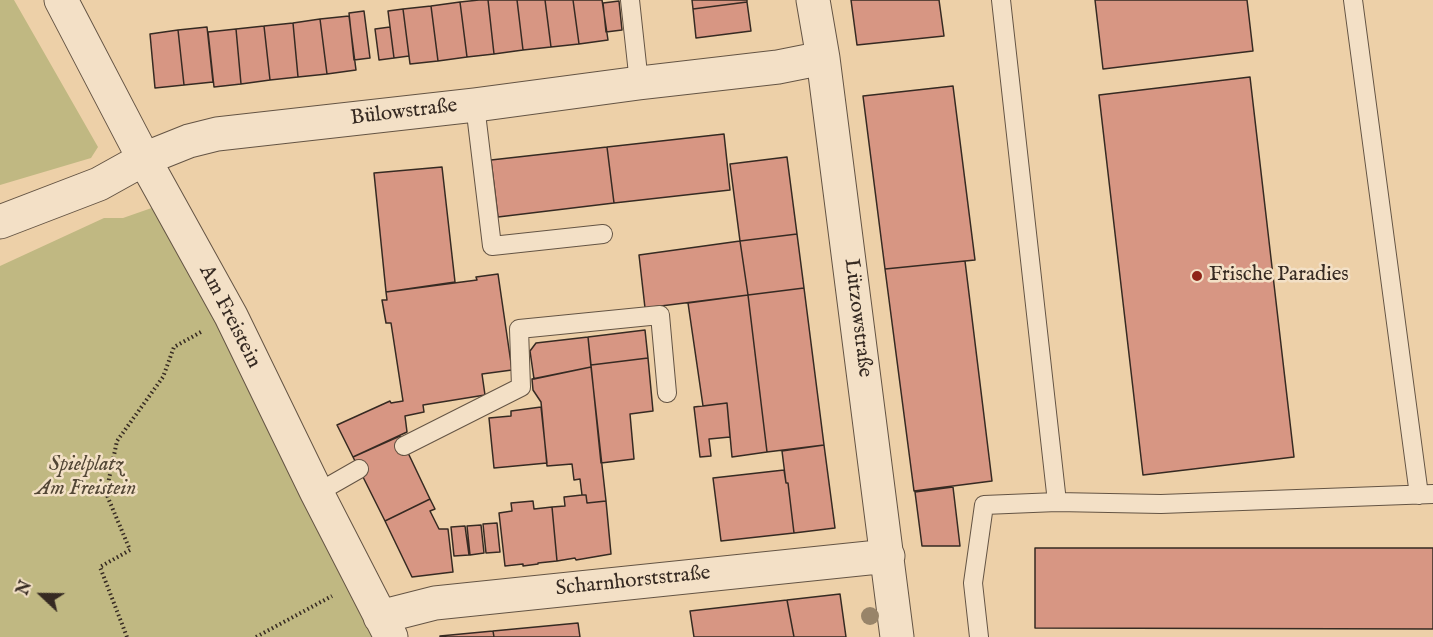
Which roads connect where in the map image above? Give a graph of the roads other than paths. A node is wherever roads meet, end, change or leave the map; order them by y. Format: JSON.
{"nodes":[{"id":1,"x":61,"y":0,"type":"edge"},
{"id":2,"x":630,"y":0,"type":"edge"},
{"id":3,"x":813,"y":0,"type":"edge"},
{"id":4,"x":1001,"y":0,"type":"edge"},
{"id":5,"x":1353,"y":0,"type":"edge"},
{"id":6,"x":823,"y":58,"type":"junction"},
{"id":7,"x":639,"y":83,"type":"junction"},
{"id":8,"x":475,"y":105,"type":"junction"},
{"id":9,"x":144,"y":159,"type":"junction"},
{"id":10,"x":0,"y":222,"type":"edge"},
{"id":11,"x":603,"y":234,"type":"dead end"},
{"id":12,"x":667,"y":393,"type":"dead end"},
{"id":13,"x":404,"y":446,"type":"dead end"},
{"id":14,"x":359,"y":469,"type":"dead end"},
{"id":15,"x":317,"y":493,"type":"junction"},
{"id":16,"x":1426,"y":494,"type":"edge"},
{"id":17,"x":1057,"y":502,"type":"junction"},
{"id":18,"x":888,"y":556,"type":"junction"},
{"id":19,"x":386,"y":627,"type":"edge"},
{"id":20,"x":897,"y":637,"type":"edge"},
{"id":21,"x":979,"y":637,"type":"edge"}],
"edges":[{"from":1,"to":9,"type":"street","name":"Am Freistein"},
{"from":2,"to":7,"type":"lane"},
{"from":3,"to":6,"type":"street","name":"Lützowstraße"},
{"from":4,"to":17,"type":"lane"},
{"from":5,"to":16,"type":"lane"},
{"from":6,"to":7,"type":"street","name":"Bülowstraße"},
{"from":6,"to":18,"type":"street","name":"Lützowstraße"},
{"from":7,"to":8,"type":"street","name":"Bülowstraße"},
{"from":8,"to":9,"type":"street","name":"Bülowstraße"},
{"from":8,"to":11,"type":"lane"},
{"from":9,"to":10,"type":"street","name":"Bülowstraße"},
{"from":9,"to":15,"type":"street","name":"Am Freistein"},
{"from":12,"to":13,"type":"lane"},
{"from":14,"to":15,"type":"lane"},
{"from":15,"to":19,"type":"street","name":"Am Freistein"},
{"from":16,"to":17,"type":"lane"},
{"from":17,"to":21,"type":"lane"},
{"from":18,"to":19,"type":"street","name":"Scharnhorststraße"},
{"from":18,"to":20,"type":"street","name":"Lützowstraße"}]}
